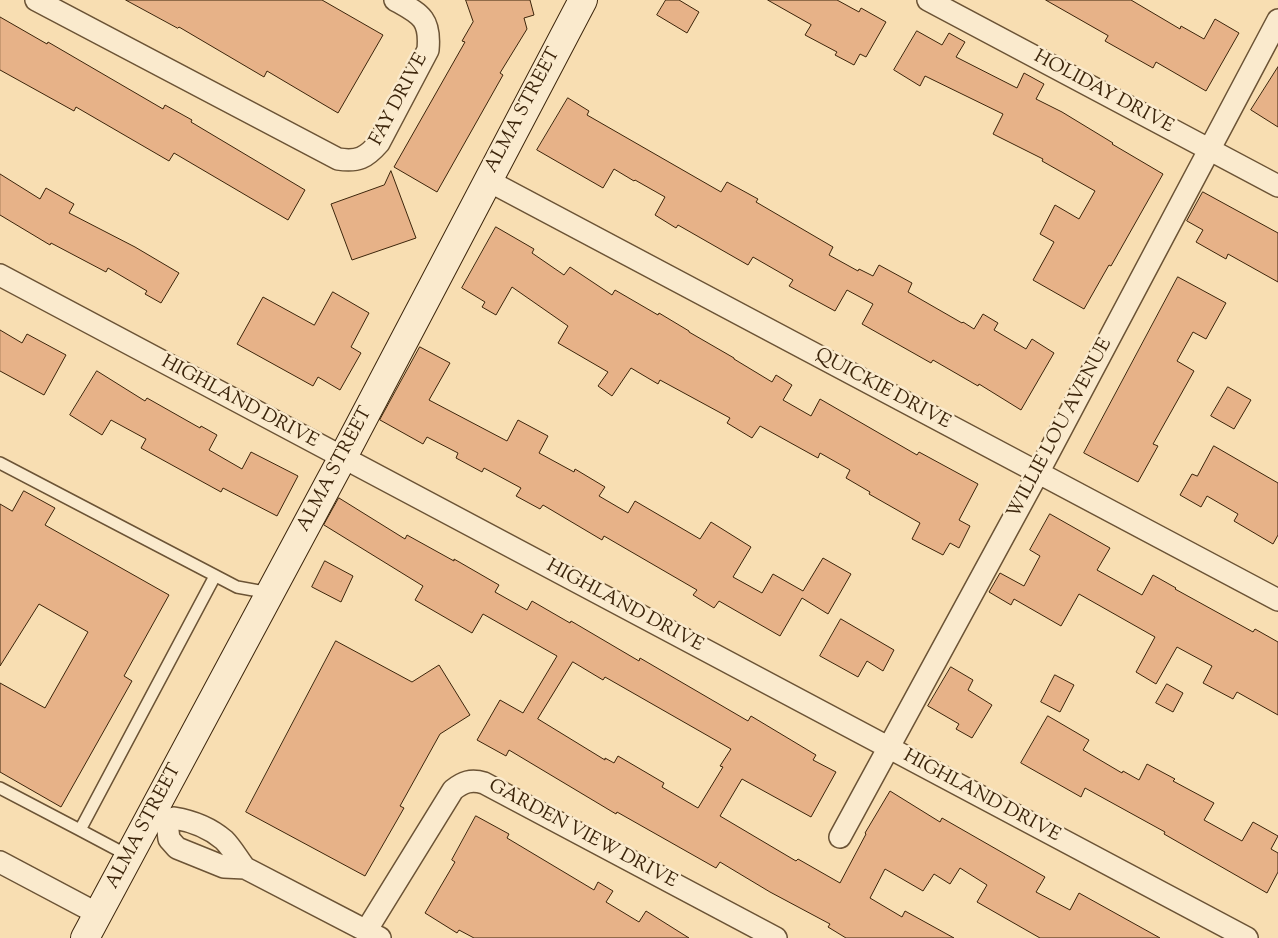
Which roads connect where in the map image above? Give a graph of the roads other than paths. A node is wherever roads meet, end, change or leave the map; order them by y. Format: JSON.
{"nodes":[{"id":1,"x":36,"y":0,"type":"edge"},
{"id":2,"x":394,"y":0,"type":"edge"},
{"id":3,"x":583,"y":0,"type":"edge"},
{"id":4,"x":928,"y":0,"type":"edge"},
{"id":5,"x":1278,"y":20,"type":"edge"},
{"id":6,"x":1209,"y":150,"type":"junction"},
{"id":7,"x":487,"y":180,"type":"junction"},
{"id":8,"x":1278,"y":186,"type":"edge"},
{"id":9,"x":0,"y":275,"type":"edge"},
{"id":10,"x":342,"y":457,"type":"junction"},
{"id":11,"x":0,"y":463,"type":"edge"},
{"id":12,"x":1038,"y":473,"type":"junction"},
{"id":13,"x":216,"y":576,"type":"junction"},
{"id":14,"x":270,"y":593,"type":"junction"},
{"id":15,"x":1278,"y":600,"type":"edge"},
{"id":16,"x":889,"y":748,"type":"junction"},
{"id":17,"x":0,"y":788,"type":"edge"},
{"id":18,"x":159,"y":819,"type":"junction"},
{"id":19,"x":80,"y":830,"type":"junction"},
{"id":20,"x":840,"y":836,"type":"dead end"},
{"id":21,"x":129,"y":856,"type":"junction"},
{"id":22,"x":0,"y":862,"type":"edge"},
{"id":23,"x":245,"y":868,"type":"junction"},
{"id":24,"x":98,"y":914,"type":"junction"},
{"id":25,"x":373,"y":934,"type":"edge"},
{"id":26,"x":85,"y":938,"type":"edge"},
{"id":27,"x":776,"y":938,"type":"edge"},
{"id":28,"x":1247,"y":938,"type":"edge"}],
"edges":[{"from":1,"to":2,"type":"street","name":"FAY DRIVE"},
{"from":3,"to":7,"type":"street","name":"ALMA STREET"},
{"from":4,"to":6,"type":"street","name":"HOLIDAY DRIVE"},
{"from":5,"to":6,"type":"street","name":"WILLIE LOU AVENUE"},
{"from":6,"to":8,"type":"street","name":"HOLIDAY DRIVE"},
{"from":6,"to":12,"type":"street","name":"WILLIE LOU AVENUE"},
{"from":7,"to":10,"type":"street","name":"ALMA STREET"},
{"from":7,"to":12,"type":"street","name":"QUICKIE DRIVE"},
{"from":9,"to":10,"type":"street","name":"HIGHLAND DRIVE"},
{"from":10,"to":14,"type":"street","name":"ALMA STREET"},
{"from":10,"to":16,"type":"street","name":"HIGHLAND DRIVE"},
{"from":11,"to":13,"type":"lane"},
{"from":12,"to":15,"type":"street","name":"QUICKIE DRIVE"},
{"from":12,"to":16,"type":"street","name":"WILLIE LOU AVENUE"},
{"from":13,"to":14,"type":"lane"},
{"from":13,"to":19,"type":"lane"},
{"from":14,"to":18,"type":"street","name":"ALMA STREET"},
{"from":16,"to":20,"type":"street","name":"WILLIE LOU AVENUE"},
{"from":16,"to":28,"type":"street","name":"HIGHLAND DRIVE"},
{"from":17,"to":19,"type":"lane"},
{"from":18,"to":21,"type":"street","name":"ALMA STREET"},
{"from":18,"to":23,"type":"street"},
{"from":18,"to":23,"type":"street"},
{"from":19,"to":21,"type":"lane"},
{"from":21,"to":24,"type":"street","name":"ALMA STREET"},
{"from":22,"to":24,"type":"street"},
{"from":23,"to":25,"type":"street"},
{"from":24,"to":26,"type":"street","name":"ALMA STREET"},
{"from":25,"to":27,"type":"street","name":"GARDEN VIEW DRIVE"}]}
